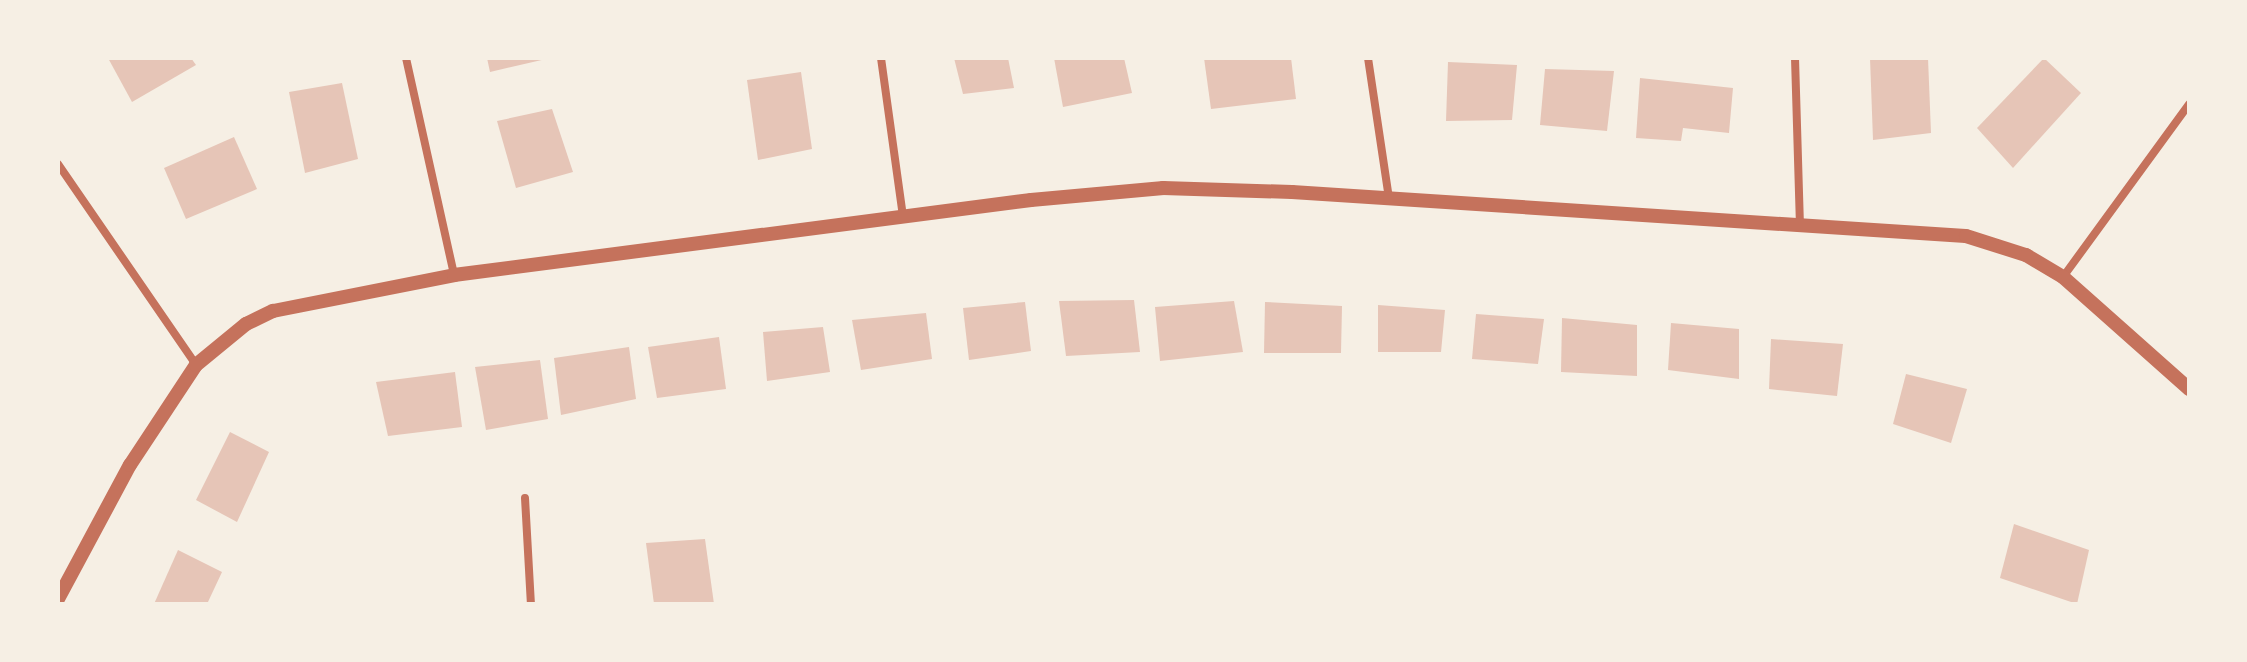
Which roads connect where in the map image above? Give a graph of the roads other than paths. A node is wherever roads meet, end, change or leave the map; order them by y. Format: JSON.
{"nodes":[{"id":1,"x":406,"y":58,"type":"edge"},
{"id":2,"x":881,"y":58,"type":"edge"},
{"id":3,"x":1368,"y":58,"type":"edge"},
{"id":4,"x":1795,"y":58,"type":"edge"},
{"id":5,"x":2189,"y":104,"type":"edge"},
{"id":6,"x":58,"y":164,"type":"edge"},
{"id":7,"x":1389,"y":200,"type":"junction"},
{"id":8,"x":903,"y":216,"type":"junction"},
{"id":9,"x":1800,"y":224,"type":"junction"},
{"id":10,"x":454,"y":275,"type":"junction"},
{"id":11,"x":2063,"y":277,"type":"junction"},
{"id":12,"x":196,"y":365,"type":"junction"},
{"id":13,"x":2189,"y":389,"type":"edge"},
{"id":14,"x":525,"y":498,"type":"dead end"},
{"id":15,"x":58,"y":599,"type":"edge"},
{"id":16,"x":531,"y":604,"type":"edge"}],
"edges":[{"from":1,"to":10,"type":"street"},
{"from":2,"to":8,"type":"street"},
{"from":3,"to":7,"type":"street"},
{"from":4,"to":9,"type":"street"},
{"from":5,"to":11,"type":"street"},
{"from":6,"to":12,"type":"street"},
{"from":7,"to":8,"type":"street"},
{"from":7,"to":9,"type":"street"},
{"from":8,"to":10,"type":"street"},
{"from":9,"to":11,"type":"street"},
{"from":10,"to":12,"type":"street"},
{"from":11,"to":13,"type":"street"},
{"from":12,"to":15,"type":"street"},
{"from":14,"to":16,"type":"street"}]}
